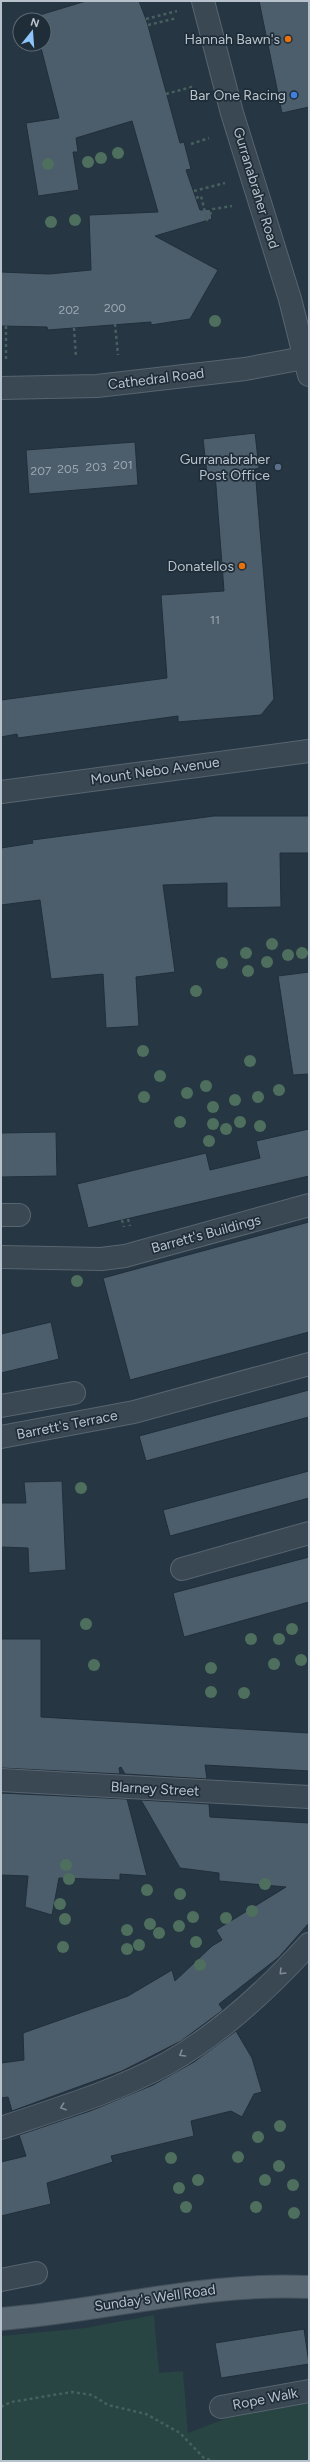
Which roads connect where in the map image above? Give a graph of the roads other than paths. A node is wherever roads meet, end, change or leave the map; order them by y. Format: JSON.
{"nodes":[{"id":1,"x":203,"y":1,"type":"edge"},
{"id":2,"x":307,"y":363,"type":"edge"},
{"id":3,"x":1,"y":388,"type":"edge"},
{"id":4,"x":309,"y":751,"type":"edge"},
{"id":5,"x":1,"y":792,"type":"edge"},
{"id":6,"x":309,"y":1205,"type":"edge"},
{"id":7,"x":1,"y":1257,"type":"edge"},
{"id":8,"x":309,"y":1364,"type":"edge"},
{"id":9,"x":74,"y":1393,"type":"dead end"},
{"id":10,"x":1,"y":1406,"type":"edge"},
{"id":11,"x":1,"y":1437,"type":"edge"},
{"id":12,"x":309,"y":1533,"type":"edge"},
{"id":13,"x":182,"y":1569,"type":"dead end"},
{"id":14,"x":1,"y":1780,"type":"edge"},
{"id":15,"x":309,"y":1797,"type":"edge"},
{"id":16,"x":309,"y":1944,"type":"edge"},
{"id":17,"x":1,"y":2128,"type":"edge"},
{"id":18,"x":36,"y":2273,"type":"dead end"},
{"id":19,"x":1,"y":2280,"type":"edge"},
{"id":20,"x":309,"y":2287,"type":"edge"},
{"id":21,"x":1,"y":2319,"type":"edge"},
{"id":22,"x":309,"y":2391,"type":"edge"},
{"id":23,"x":221,"y":2407,"type":"dead end"}],
"edges":[{"from":1,"to":2,"type":"street","name":"Gurranabraher Road"},
{"from":2,"to":3,"type":"street","name":"Cathedral Road"},
{"from":4,"to":5,"type":"street","name":"Mount Nebo Avenue"},
{"from":6,"to":7,"type":"street","name":"Barrett's Buildings"},
{"from":8,"to":11,"type":"street","name":"Barrett's Terrace"},
{"from":9,"to":10,"type":"street"},
{"from":12,"to":13,"type":"street"},
{"from":14,"to":15,"type":"street","name":"Blarney Street"},
{"from":16,"to":17,"type":"street","one_way":true},
{"from":18,"to":19,"type":"street"},
{"from":20,"to":21,"type":"main road","name":"Sunday's Well Road"},
{"from":22,"to":23,"type":"street","name":"Rope Walk"}]}
